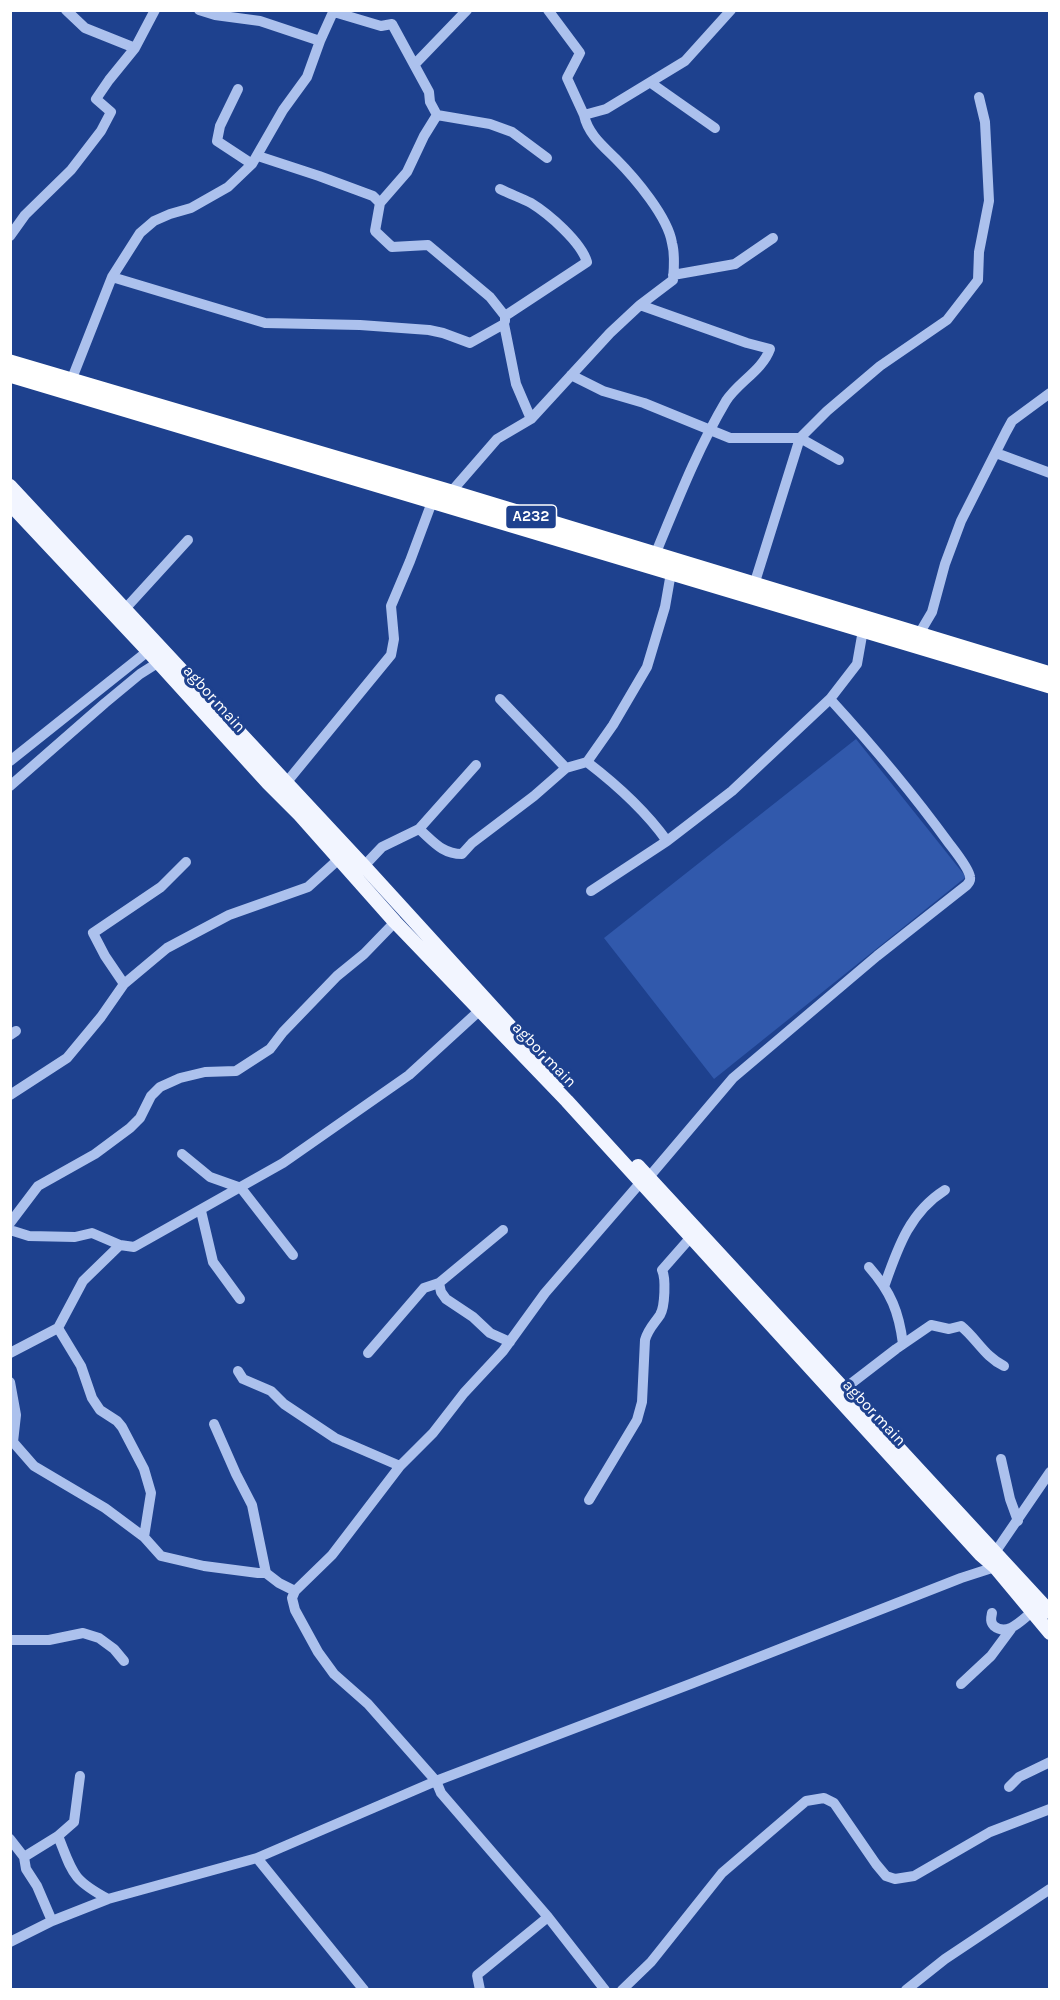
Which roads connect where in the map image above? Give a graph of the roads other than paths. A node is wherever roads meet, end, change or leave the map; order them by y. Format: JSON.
{"nodes":[{"id":1,"x":66,"y":10,"type":"edge"},
{"id":2,"x":155,"y":10,"type":"edge"},
{"id":3,"x":200,"y":10,"type":"edge"},
{"id":4,"x":467,"y":10,"type":"edge"},
{"id":5,"x":548,"y":10,"type":"edge"},
{"id":6,"x":731,"y":10,"type":"edge"},
{"id":7,"x":334,"y":11,"type":"edge"},
{"id":8,"x":214,"y":13,"type":"edge"},
{"id":9,"x":320,"y":41,"type":"junction"},
{"id":10,"x":135,"y":48,"type":"junction"},
{"id":11,"x":415,"y":64,"type":"junction"},
{"id":12,"x":651,"y":83,"type":"junction"},
{"id":13,"x":238,"y":89,"type":"dead end"},
{"id":14,"x":979,"y":98,"type":"dead end"},
{"id":15,"x":437,"y":115,"type":"junction"},
{"id":16,"x":584,"y":115,"type":"junction"},
{"id":17,"x":715,"y":128,"type":"dead end"},
{"id":18,"x":547,"y":158,"type":"dead end"},
{"id":19,"x":255,"y":160,"type":"junction"},
{"id":20,"x":500,"y":189,"type":"dead end"},
{"id":21,"x":380,"y":203,"type":"junction"},
{"id":22,"x":10,"y":236,"type":"edge"},
{"id":23,"x":773,"y":238,"type":"dead end"},
{"id":24,"x":674,"y":275,"type":"junction"},
{"id":25,"x":112,"y":277,"type":"junction"},
{"id":26,"x":640,"y":305,"type":"junction"},
{"id":27,"x":505,"y":320,"type":"junction"},
{"id":28,"x":10,"y":362,"type":"edge"},
{"id":29,"x":10,"y":375,"type":"edge"},
{"id":30,"x":571,"y":375,"type":"junction"},
{"id":31,"x":71,"y":381,"type":"junction"},
{"id":32,"x":1050,"y":393,"type":"edge"},
{"id":33,"x":531,"y":419,"type":"junction"},
{"id":34,"x":712,"y":430,"type":"junction"},
{"id":35,"x":800,"y":438,"type":"junction"},
{"id":36,"x":996,"y":453,"type":"junction"},
{"id":37,"x":839,"y":460,"type":"dead end"},
{"id":38,"x":1050,"y":473,"type":"edge"},
{"id":39,"x":10,"y":486,"type":"edge"},
{"id":40,"x":452,"y":492,"type":"junction"},
{"id":41,"x":432,"y":501,"type":"junction"},
{"id":42,"x":10,"y":504,"type":"edge"},
{"id":43,"x":188,"y":540,"type":"dead end"},
{"id":44,"x":655,"y":555,"type":"junction"},
{"id":45,"x":672,"y":567,"type":"junction"},
{"id":46,"x":754,"y":585,"type":"junction"},
{"id":47,"x":125,"y":609,"type":"junction"},
{"id":48,"x":863,"y":630,"type":"junction"},
{"id":49,"x":919,"y":634,"type":"junction"},
{"id":50,"x":148,"y":651,"type":"junction"},
{"id":51,"x":159,"y":662,"type":"junction"},
{"id":52,"x":1050,"y":674,"type":"edge"},
{"id":53,"x":1050,"y":686,"type":"edge"},
{"id":54,"x":500,"y":699,"type":"dead end"},
{"id":55,"x":830,"y":699,"type":"junction"},
{"id":56,"x":10,"y":761,"type":"edge"},
{"id":57,"x":587,"y":762,"type":"junction"},
{"id":58,"x":476,"y":765,"type":"dead end"},
{"id":59,"x":566,"y":768,"type":"junction"},
{"id":60,"x":286,"y":783,"type":"junction"},
{"id":61,"x":10,"y":786,"type":"edge"},
{"id":62,"x":419,"y":829,"type":"junction"},
{"id":63,"x":667,"y":841,"type":"junction"},
{"id":64,"x":340,"y":858,"type":"junction"},
{"id":65,"x":186,"y":862,"type":"dead end"},
{"id":66,"x":364,"y":866,"type":"junction"},
{"id":67,"x":591,"y":891,"type":"dead end"},
{"id":68,"x":395,"y":922,"type":"junction"},
{"id":69,"x":124,"y":984,"type":"junction"},
{"id":70,"x":479,"y":1011,"type":"junction"},
{"id":71,"x":10,"y":1095,"type":"edge"},
{"id":72,"x":182,"y":1154,"type":"dead end"},
{"id":73,"x":645,"y":1179,"type":"junction"},
{"id":74,"x":241,"y":1188,"type":"junction"},
{"id":75,"x":945,"y":1190,"type":"dead end"},
{"id":76,"x":201,"y":1211,"type":"junction"},
{"id":77,"x":10,"y":1223,"type":"edge"},
{"id":78,"x":10,"y":1230,"type":"edge"},
{"id":79,"x":503,"y":1230,"type":"dead end"},
{"id":80,"x":691,"y":1237,"type":"junction"},
{"id":81,"x":120,"y":1245,"type":"junction"},
{"id":82,"x":293,"y":1254,"type":"dead end"},
{"id":83,"x":869,"y":1267,"type":"dead end"},
{"id":84,"x":439,"y":1283,"type":"junction"},
{"id":85,"x":885,"y":1284,"type":"junction"},
{"id":86,"x":240,"y":1299,"type":"dead end"},
{"id":87,"x":58,"y":1328,"type":"junction"},
{"id":88,"x":510,"y":1341,"type":"junction"},
{"id":89,"x":903,"y":1344,"type":"junction"},
{"id":90,"x":10,"y":1353,"type":"edge"},
{"id":91,"x":368,"y":1353,"type":"dead end"},
{"id":92,"x":1004,"y":1366,"type":"dead end"},
{"id":93,"x":238,"y":1371,"type":"dead end"},
{"id":94,"x":10,"y":1383,"type":"edge"},
{"id":95,"x":844,"y":1389,"type":"junction"},
{"id":96,"x":214,"y":1424,"type":"dead end"},
{"id":97,"x":12,"y":1441,"type":"edge"},
{"id":98,"x":1001,"y":1459,"type":"dead end"},
{"id":99,"x":400,"y":1466,"type":"junction"},
{"id":100,"x":1050,"y":1472,"type":"edge"},
{"id":101,"x":915,"y":1473,"type":"junction"},
{"id":102,"x":589,"y":1500,"type":"dead end"},
{"id":103,"x":1018,"y":1521,"type":"junction"},
{"id":104,"x":144,"y":1537,"type":"junction"},
{"id":105,"x":996,"y":1551,"type":"junction"},
{"id":106,"x":995,"y":1567,"type":"junction"},
{"id":107,"x":266,"y":1573,"type":"junction"},
{"id":108,"x":295,"y":1591,"type":"junction"},
{"id":109,"x":1032,"y":1612,"type":"junction"},
{"id":110,"x":1050,"y":1612,"type":"edge"},
{"id":111,"x":992,"y":1613,"type":"dead end"},
{"id":112,"x":1011,"y":1629,"type":"junction"},
{"id":113,"x":1050,"y":1633,"type":"edge"},
{"id":114,"x":10,"y":1640,"type":"edge"},
{"id":115,"x":124,"y":1661,"type":"dead end"},
{"id":116,"x":961,"y":1684,"type":"dead end"},
{"id":117,"x":1050,"y":1762,"type":"edge"},
{"id":118,"x":80,"y":1776,"type":"dead end"},
{"id":119,"x":436,"y":1781,"type":"junction"},
{"id":120,"x":1009,"y":1787,"type":"dead end"},
{"id":121,"x":1050,"y":1809,"type":"edge"},
{"id":122,"x":58,"y":1836,"type":"junction"},
{"id":123,"x":10,"y":1839,"type":"edge"},
{"id":124,"x":24,"y":1857,"type":"junction"},
{"id":125,"x":256,"y":1858,"type":"junction"},
{"id":126,"x":1050,"y":1889,"type":"edge"},
{"id":127,"x":108,"y":1899,"type":"junction"},
{"id":128,"x":548,"y":1917,"type":"junction"},
{"id":129,"x":52,"y":1921,"type":"junction"},
{"id":130,"x":12,"y":1940,"type":"edge"},
{"id":131,"x":364,"y":1989,"type":"edge"},
{"id":132,"x":480,"y":1989,"type":"edge"},
{"id":133,"x":605,"y":1989,"type":"edge"},
{"id":134,"x":622,"y":1989,"type":"edge"},
{"id":135,"x":906,"y":1989,"type":"edge"}],
"edges":[{"from":1,"to":10,"type":"street"},
{"from":2,"to":10,"type":"street"},
{"from":3,"to":8,"type":"street"},
{"from":4,"to":11,"type":"street"},
{"from":5,"to":16,"type":"street"},
{"from":6,"to":12,"type":"street"},
{"from":7,"to":9,"type":"street"},
{"from":7,"to":11,"type":"street"},
{"from":8,"to":9,"type":"street"},
{"from":9,"to":19,"type":"street"},
{"from":10,"to":22,"type":"street"},
{"from":11,"to":15,"type":"street"},
{"from":12,"to":16,"type":"street"},
{"from":12,"to":17,"type":"street"},
{"from":13,"to":19,"type":"street"},
{"from":14,"to":35,"type":"street"},
{"from":15,"to":18,"type":"street"},
{"from":15,"to":21,"type":"street"},
{"from":16,"to":24,"type":"street"},
{"from":19,"to":21,"type":"street"},
{"from":19,"to":25,"type":"street"},
{"from":20,"to":27,"type":"street"},
{"from":21,"to":27,"type":"street"},
{"from":23,"to":24,"type":"street"},
{"from":24,"to":26,"type":"street"},
{"from":25,"to":27,"type":"street"},
{"from":25,"to":31,"type":"street"},
{"from":26,"to":30,"type":"street"},
{"from":26,"to":34,"type":"street"},
{"from":27,"to":33,"type":"street"},
{"from":28,"to":31,"type":"highway","number":"A232"},
{"from":29,"to":41,"type":"highway","number":"A232"},
{"from":30,"to":33,"type":"street"},
{"from":30,"to":34,"type":"street"},
{"from":31,"to":40,"type":"highway","number":"A232"},
{"from":32,"to":36,"type":"street"},
{"from":33,"to":40,"type":"street"},
{"from":34,"to":35,"type":"street"},
{"from":34,"to":44,"type":"street"},
{"from":35,"to":37,"type":"street"},
{"from":35,"to":46,"type":"street"},
{"from":36,"to":38,"type":"street"},
{"from":36,"to":49,"type":"street"},
{"from":39,"to":47,"type":"main road","name":"agbor main"},
{"from":40,"to":44,"type":"highway","number":"A232"},
{"from":41,"to":45,"type":"highway","number":"A232"},
{"from":41,"to":60,"type":"street"},
{"from":42,"to":50,"type":"main road","name":"agbor main"},
{"from":43,"to":47,"type":"street"},
{"from":44,"to":45,"type":"highway","number":"A232"},
{"from":45,"to":46,"type":"highway","number":"A232"},
{"from":45,"to":48,"type":"highway","number":"A232"},
{"from":45,"to":57,"type":"street"},
{"from":46,"to":49,"type":"highway","number":"A232"},
{"from":47,"to":60,"type":"main road","name":"agbor main"},
{"from":48,"to":53,"type":"highway","number":"A232"},
{"from":48,"to":55,"type":"street"},
{"from":49,"to":52,"type":"highway","number":"A232"},
{"from":50,"to":51,"type":"main road","name":"agbor main"},
{"from":50,"to":56,"type":"street"},
{"from":51,"to":61,"type":"street"},
{"from":51,"to":64,"type":"main road","name":"agbor main"},
{"from":54,"to":59,"type":"street"},
{"from":55,"to":63,"type":"street"},
{"from":55,"to":73,"type":"street"},
{"from":57,"to":59,"type":"street"},
{"from":57,"to":63,"type":"street"},
{"from":58,"to":62,"type":"street"},
{"from":59,"to":62,"type":"street"},
{"from":60,"to":66,"type":"main road","name":"agbor main"},
{"from":62,"to":66,"type":"street"},
{"from":63,"to":67,"type":"street"},
{"from":64,"to":68,"type":"main road","name":"agbor main"},
{"from":64,"to":69,"type":"street"},
{"from":65,"to":69,"type":"street"},
{"from":66,"to":73,"type":"main road","name":"agbor main"},
{"from":68,"to":70,"type":"main road","name":"agbor main"},
{"from":68,"to":77,"type":"street"},
{"from":69,"to":71,"type":"street"},
{"from":70,"to":73,"type":"main road","name":"agbor main"},
{"from":70,"to":74,"type":"street"},
{"from":72,"to":74,"type":"street"},
{"from":73,"to":80,"type":"main road","name":"agbor main"},
{"from":73,"to":88,"type":"street"},
{"from":73,"to":95,"type":"main road","name":"agbor main"},
{"from":74,"to":76,"type":"street"},
{"from":74,"to":82,"type":"street"},
{"from":75,"to":85,"type":"street"},
{"from":76,"to":81,"type":"street"},
{"from":76,"to":86,"type":"street"},
{"from":78,"to":81,"type":"street"},
{"from":79,"to":84,"type":"street"},
{"from":80,"to":101,"type":"main road","name":"agbor main"},
{"from":80,"to":102,"type":"street"},
{"from":81,"to":87,"type":"street"},
{"from":83,"to":85,"type":"street"},
{"from":84,"to":88,"type":"street"},
{"from":84,"to":91,"type":"street"},
{"from":85,"to":89,"type":"street"},
{"from":87,"to":90,"type":"street"},
{"from":87,"to":104,"type":"street"},
{"from":88,"to":99,"type":"street"},
{"from":89,"to":92,"type":"street"},
{"from":89,"to":95,"type":"street"},
{"from":93,"to":99,"type":"street"},
{"from":94,"to":97,"type":"street"},
{"from":95,"to":101,"type":"main road","name":"agbor main"},
{"from":96,"to":107,"type":"street"},
{"from":97,"to":104,"type":"street"},
{"from":98,"to":103,"type":"street"},
{"from":99,"to":108,"type":"street"},
{"from":100,"to":103,"type":"street"},
{"from":101,"to":105,"type":"main road","name":"agbor main"},
{"from":101,"to":106,"type":"main road","name":"agbor main"},
{"from":103,"to":105,"type":"street"},
{"from":104,"to":107,"type":"street"},
{"from":105,"to":110,"type":"main road","name":"agbor main"},
{"from":106,"to":109,"type":"main road","name":"agbor main"},
{"from":106,"to":119,"type":"street"},
{"from":107,"to":108,"type":"street"},
{"from":108,"to":119,"type":"street"},
{"from":109,"to":112,"type":"street"},
{"from":109,"to":113,"type":"main road","name":"agbor main"},
{"from":111,"to":112,"type":"street"},
{"from":112,"to":116,"type":"street"},
{"from":114,"to":115,"type":"street"},
{"from":117,"to":120,"type":"street"},
{"from":118,"to":122,"type":"street"},
{"from":119,"to":125,"type":"street"},
{"from":119,"to":128,"type":"street"},
{"from":121,"to":134,"type":"street"},
{"from":122,"to":124,"type":"street"},
{"from":122,"to":127,"type":"street"},
{"from":123,"to":124,"type":"street"},
{"from":124,"to":129,"type":"street"},
{"from":125,"to":127,"type":"street"},
{"from":125,"to":131,"type":"street"},
{"from":126,"to":135,"type":"street"},
{"from":127,"to":129,"type":"street"},
{"from":128,"to":132,"type":"street"},
{"from":128,"to":133,"type":"street"},
{"from":129,"to":130,"type":"street"}]}
